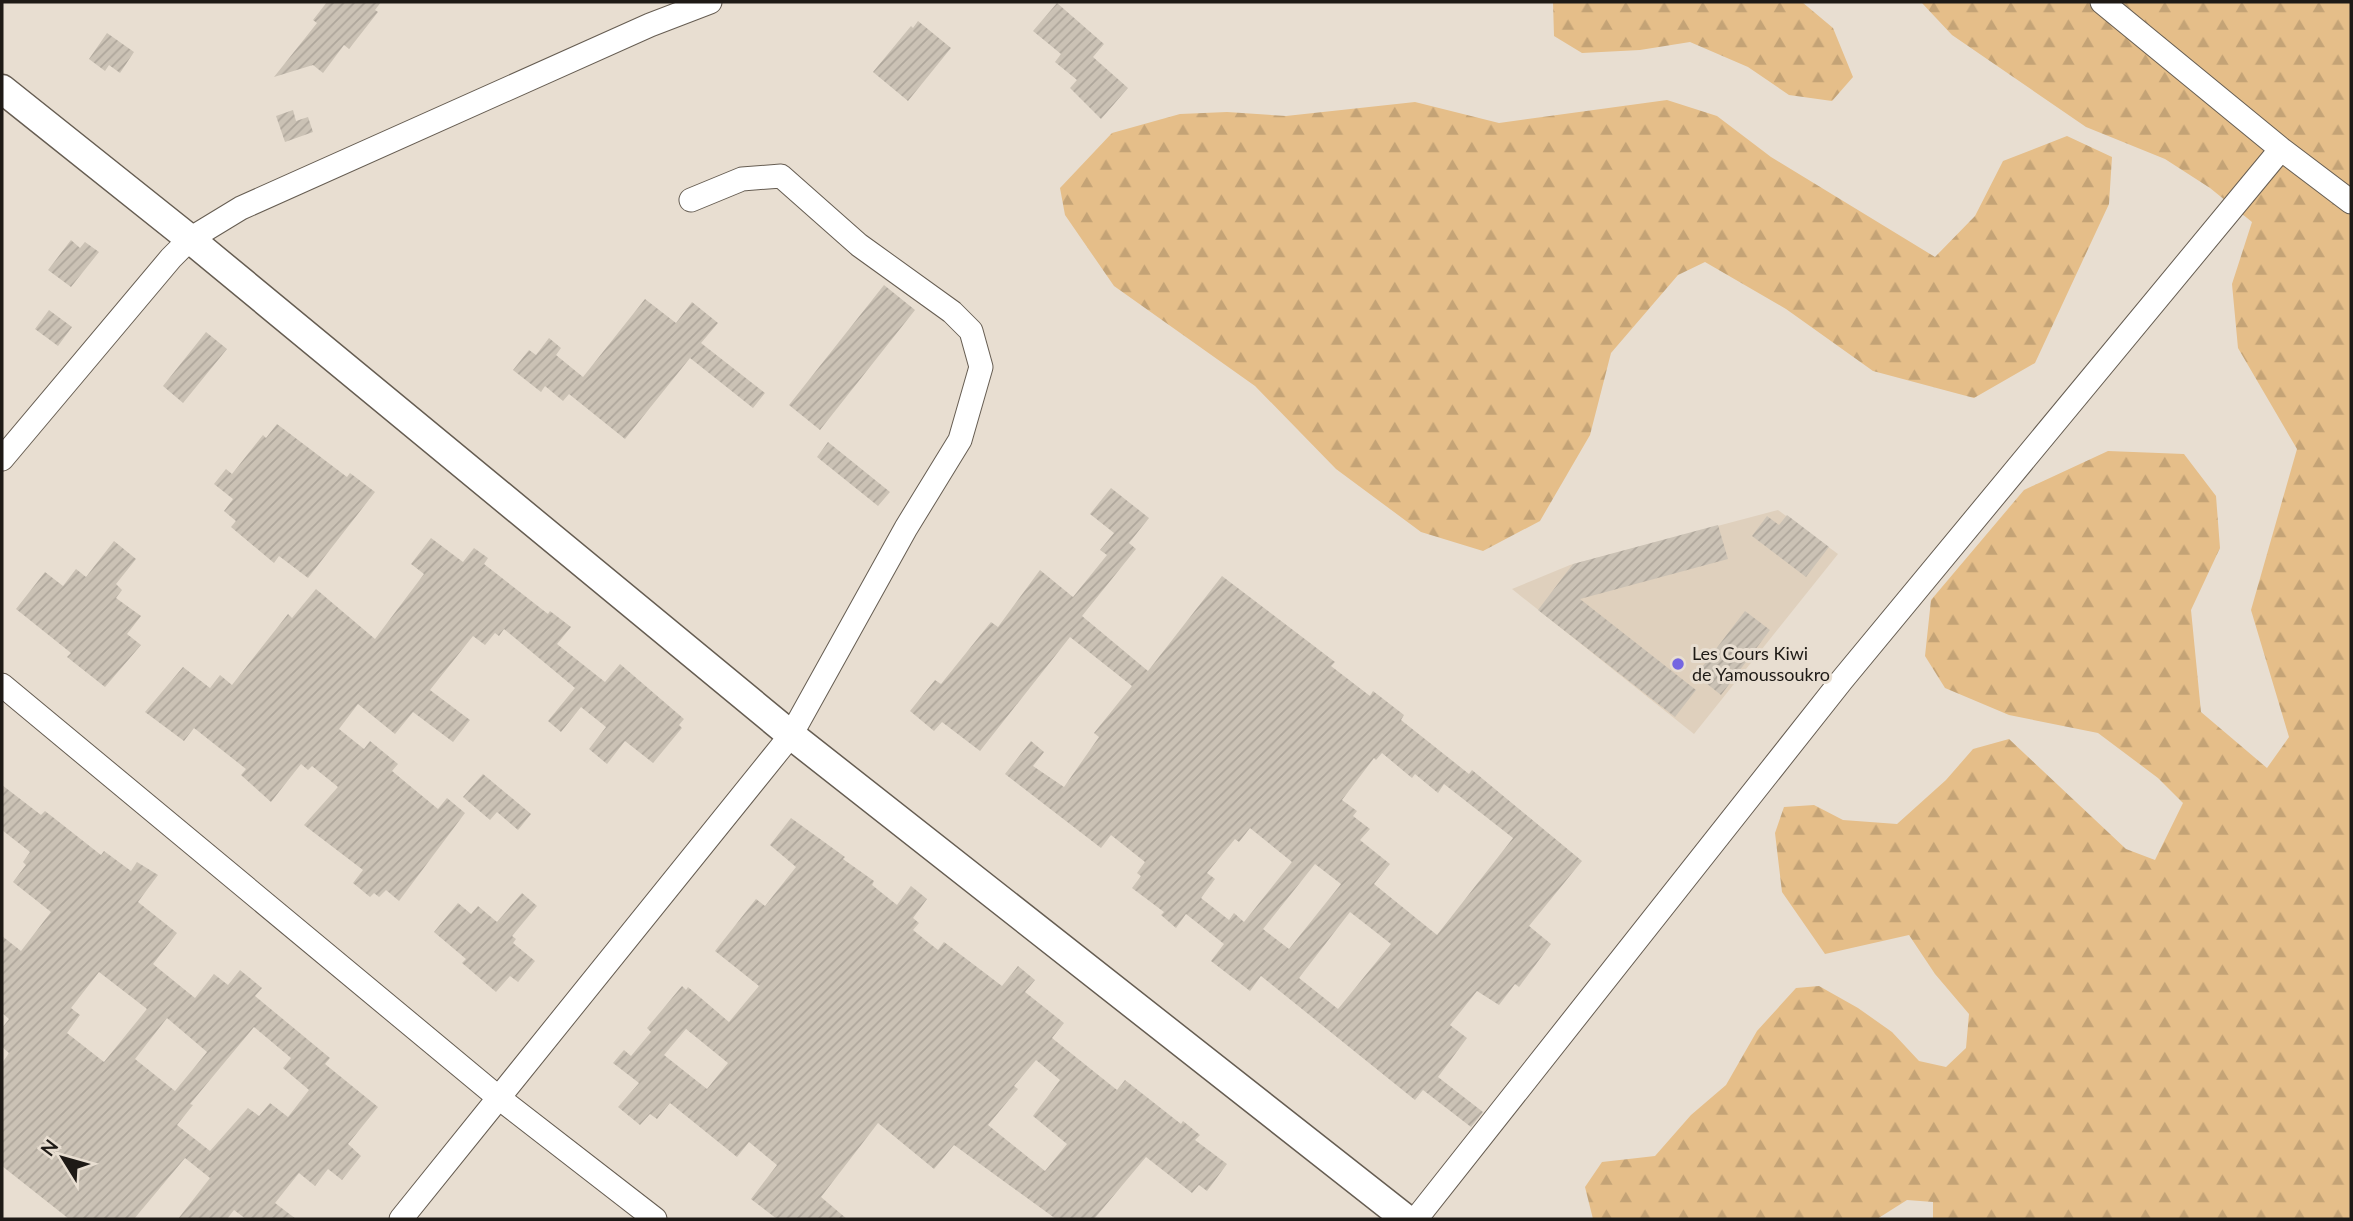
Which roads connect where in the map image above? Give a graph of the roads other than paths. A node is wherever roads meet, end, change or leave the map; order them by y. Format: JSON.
{"nodes":[{"id":1,"x":710,"y":2,"type":"edge"},
{"id":2,"x":2102,"y":2,"type":"edge"},
{"id":3,"x":2,"y":89,"type":"edge"},
{"id":4,"x":2281,"y":149,"type":"junction"},
{"id":5,"x":691,"y":200,"type":"dead end"},
{"id":6,"x":2351,"y":202,"type":"edge"},
{"id":7,"x":190,"y":239,"type":"junction"},
{"id":8,"x":2,"y":459,"type":"edge"},
{"id":9,"x":2,"y":685,"type":"edge"},
{"id":10,"x":790,"y":735,"type":"junction"},
{"id":11,"x":499,"y":1098,"type":"junction"},
{"id":12,"x":401,"y":1219,"type":"edge"},
{"id":13,"x":655,"y":1219,"type":"edge"},
{"id":14,"x":1406,"y":1219,"type":"edge"},
{"id":15,"x":1416,"y":1219,"type":"edge"}],
"edges":[{"from":1,"to":7,"type":"street"},
{"from":2,"to":4,"type":"street"},
{"from":3,"to":7,"type":"street"},
{"from":4,"to":6,"type":"street"},
{"from":4,"to":15,"type":"street"},
{"from":5,"to":10,"type":"street"},
{"from":7,"to":8,"type":"street"},
{"from":7,"to":10,"type":"street"},
{"from":9,"to":11,"type":"street"},
{"from":10,"to":11,"type":"street"},
{"from":10,"to":14,"type":"street"},
{"from":11,"to":12,"type":"street"},
{"from":11,"to":13,"type":"street"}]}
